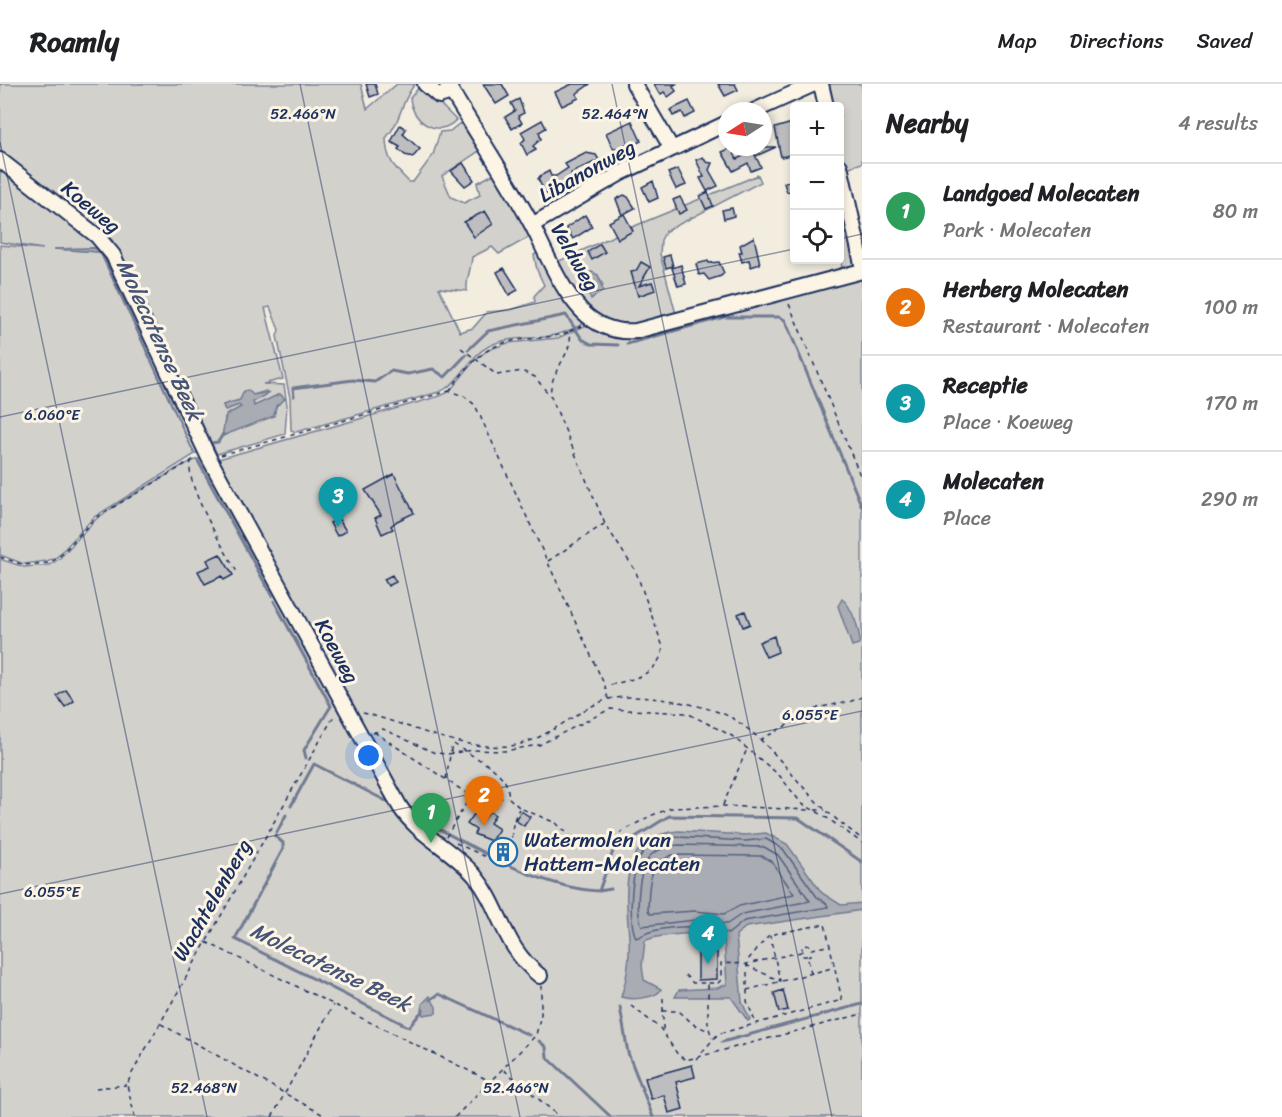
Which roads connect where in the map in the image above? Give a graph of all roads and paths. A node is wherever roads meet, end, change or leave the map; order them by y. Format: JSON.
{"nodes":[{"id":1,"x":425,"y":84,"type":"edge"},
{"id":2,"x":634,"y":84,"type":"edge"},
{"id":3,"x":814,"y":84,"type":"edge"},
{"id":4,"x":821,"y":84,"type":"edge"},
{"id":5,"x":449,"y":88,"type":"edge"},
{"id":6,"x":825,"y":102,"type":"edge"},
{"id":7,"x":772,"y":103,"type":"edge"},
{"id":8,"x":718,"y":127,"type":"edge"},
{"id":9,"x":672,"y":148,"type":"junction"},
{"id":10,"x":0,"y":160,"type":"edge"},
{"id":11,"x":844,"y":184,"type":"edge"},
{"id":12,"x":532,"y":225,"type":"junction"},
{"id":13,"x":862,"y":264,"type":"edge"},
{"id":14,"x":862,"y":271,"type":"edge"},
{"id":15,"x":786,"y":291,"type":"junction"},
{"id":16,"x":580,"y":327,"type":"dead end"},
{"id":17,"x":570,"y":331,"type":"junction"},
{"id":18,"x":461,"y":348,"type":"dead end"},
{"id":19,"x":474,"y":359,"type":"junction"},
{"id":20,"x":449,"y":391,"type":"junction"},
{"id":21,"x":551,"y":397,"type":"junction"},
{"id":22,"x":208,"y":458,"type":"junction"},
{"id":23,"x":862,"y":480,"type":"edge"},
{"id":24,"x":605,"y":524,"type":"junction"},
{"id":25,"x":0,"y":557,"type":"edge"},
{"id":26,"x":548,"y":561,"type":"junction"},
{"id":27,"x":238,"y":574,"type":"dead end"},
{"id":28,"x":605,"y":686,"type":"junction"},
{"id":29,"x":862,"y":697,"type":"edge"},
{"id":30,"x":608,"y":699,"type":"junction"},
{"id":31,"x":345,"y":707,"type":"junction"},
{"id":32,"x":369,"y":734,"type":"junction"},
{"id":33,"x":760,"y":740,"type":"junction"},
{"id":34,"x":453,"y":743,"type":"junction"},
{"id":35,"x":747,"y":749,"type":"junction"},
{"id":36,"x":464,"y":751,"type":"junction"},
{"id":37,"x":449,"y":754,"type":"junction"},
{"id":38,"x":446,"y":779,"type":"junction"},
{"id":39,"x":471,"y":796,"type":"junction"},
{"id":40,"x":508,"y":797,"type":"junction"},
{"id":41,"x":723,"y":806,"type":"junction"},
{"id":42,"x":520,"y":808,"type":"junction"},
{"id":43,"x":814,"y":810,"type":"junction"},
{"id":44,"x":826,"y":810,"type":"junction"},
{"id":45,"x":447,"y":835,"type":"dead end"},
{"id":46,"x":862,"y":838,"type":"edge"},
{"id":47,"x":455,"y":842,"type":"dead end"},
{"id":48,"x":862,"y":843,"type":"edge"},
{"id":49,"x":769,"y":935,"type":"junction"},
{"id":50,"x":206,"y":942,"type":"junction"},
{"id":51,"x":829,"y":945,"type":"junction"},
{"id":52,"x":811,"y":949,"type":"junction"},
{"id":53,"x":801,"y":952,"type":"junction"},
{"id":54,"x":807,"y":956,"type":"junction"},
{"id":55,"x":774,"y":957,"type":"junction"},
{"id":56,"x":746,"y":964,"type":"junction"},
{"id":57,"x":834,"y":968,"type":"junction"},
{"id":58,"x":811,"y":974,"type":"junction"},
{"id":59,"x":685,"y":975,"type":"dead end"},
{"id":60,"x":780,"y":981,"type":"junction"},
{"id":61,"x":541,"y":983,"type":"joint"},
{"id":62,"x":708,"y":983,"type":"junction"},
{"id":63,"x":746,"y":990,"type":"junction"},
{"id":64,"x":663,"y":998,"type":"dead end"},
{"id":65,"x":333,"y":1005,"type":"junction"},
{"id":66,"x":632,"y":1006,"type":"dead end"},
{"id":67,"x":662,"y":1011,"type":"junction"},
{"id":68,"x":862,"y":1014,"type":"edge"},
{"id":69,"x":160,"y":1023,"type":"junction"},
{"id":70,"x":756,"y":1024,"type":"junction"},
{"id":71,"x":710,"y":1031,"type":"junction"},
{"id":72,"x":663,"y":1032,"type":"junction"},
{"id":73,"x":712,"y":1038,"type":"junction"},
{"id":74,"x":696,"y":1059,"type":"junction"},
{"id":75,"x":503,"y":1069,"type":"junction"},
{"id":76,"x":490,"y":1081,"type":"junction"},
{"id":77,"x":127,"y":1085,"type":"junction"},
{"id":78,"x":96,"y":1088,"type":"dead end"},
{"id":79,"x":284,"y":1093,"type":"junction"},
{"id":80,"x":135,"y":1117,"type":"edge"},
{"id":81,"x":272,"y":1117,"type":"edge"},
{"id":82,"x":327,"y":1117,"type":"edge"},
{"id":83,"x":455,"y":1117,"type":"edge"},
{"id":84,"x":560,"y":1117,"type":"edge"}],
"edges":[{"from":1,"to":5,"type":"street","name":"Veldweg"},
{"from":2,"to":9,"type":"street"},
{"from":3,"to":7,"type":"street"},
{"from":4,"to":6,"type":"street"},
{"from":5,"to":12,"type":"street","name":"Veldweg"},
{"from":8,"to":9,"type":"street","name":"Libanonweg"},
{"from":9,"to":12,"type":"street","name":"Libanonweg"},
{"from":10,"to":22,"type":"street","name":"Koeweg"},
{"from":11,"to":13,"type":"street"},
{"from":12,"to":15,"type":"street","name":"Veldweg"},
{"from":14,"to":15,"type":"street","name":"Veldweg"},
{"from":15,"to":23,"type":"path"},
{"from":16,"to":17,"type":"path"},
{"from":17,"to":19,"type":"path"},
{"from":17,"to":21,"type":"path"},
{"from":18,"to":19,"type":"path"},
{"from":19,"to":20,"type":"path"},
{"from":19,"to":21,"type":"path"},
{"from":20,"to":22,"type":"path"},
{"from":20,"to":26,"type":"path"},
{"from":21,"to":24,"type":"path"},
{"from":22,"to":31,"type":"street","name":"Koeweg"},
{"from":24,"to":26,"type":"path"},
{"from":24,"to":28,"type":"path"},
{"from":25,"to":27,"type":"path"},
{"from":26,"to":28,"type":"path"},
{"from":28,"to":30,"type":"path"},
{"from":29,"to":33,"type":"path"},
{"from":30,"to":33,"type":"path","name":"Koeweg"},
{"from":30,"to":34,"type":"path","name":"Koeweg"},
{"from":31,"to":32,"type":"street"},
{"from":31,"to":34,"type":"path","name":"Koeweg"},
{"from":31,"to":50,"type":"path","name":"Wachtelenberg"},
{"from":32,"to":37,"type":"path"},
{"from":32,"to":38,"type":"path"},
{"from":32,"to":61,"type":"street"},
{"from":33,"to":44,"type":"path","name":"Koeweg"},
{"from":34,"to":36,"type":"path"},
{"from":34,"to":37,"type":"path"},
{"from":35,"to":36,"type":"path"},
{"from":35,"to":41,"type":"path"},
{"from":35,"to":43,"type":"path"},
{"from":36,"to":37,"type":"path"},
{"from":36,"to":40,"type":"path"},
{"from":37,"to":38,"type":"path"},
{"from":38,"to":39,"type":"path"},
{"from":39,"to":40,"type":"path"},
{"from":39,"to":45,"type":"path"},
{"from":40,"to":42,"type":"path"},
{"from":41,"to":42,"type":"path"},
{"from":41,"to":43,"type":"path"},
{"from":42,"to":47,"type":"path"},
{"from":43,"to":44,"type":"path"},
{"from":43,"to":48,"type":"path"},
{"from":44,"to":46,"type":"path","name":"Koeweg"},
{"from":49,"to":51,"type":"path"},
{"from":49,"to":55,"type":"path"},
{"from":49,"to":56,"type":"path"},
{"from":50,"to":65,"type":"path"},
{"from":50,"to":69,"type":"path","name":"Wachtelenberg"},
{"from":51,"to":52,"type":"path"},
{"from":51,"to":57,"type":"path"},
{"from":52,"to":53,"type":"path"},
{"from":52,"to":54,"type":"path"},
{"from":53,"to":54,"type":"path"},
{"from":53,"to":55,"type":"path"},
{"from":54,"to":58,"type":"path"},
{"from":55,"to":56,"type":"path"},
{"from":55,"to":60,"type":"path"},
{"from":56,"to":60,"type":"path"},
{"from":56,"to":62,"type":"path"},
{"from":56,"to":63,"type":"path"},
{"from":57,"to":58,"type":"path"},
{"from":57,"to":70,"type":"path"},
{"from":58,"to":60,"type":"path"},
{"from":59,"to":62,"type":"path"},
{"from":60,"to":63,"type":"path"},
{"from":61,"to":75,"type":"path"},
{"from":62,"to":71,"type":"path"},
{"from":63,"to":70,"type":"path"},
{"from":64,"to":67,"type":"path"},
{"from":65,"to":76,"type":"path"},
{"from":65,"to":79,"type":"path"},
{"from":66,"to":72,"type":"path"},
{"from":67,"to":71,"type":"path"},
{"from":67,"to":72,"type":"path"},
{"from":68,"to":74,"type":"path"},
{"from":69,"to":77,"type":"path","name":"Wachtelenberg"},
{"from":69,"to":79,"type":"path"},
{"from":70,"to":73,"type":"path"},
{"from":71,"to":73,"type":"path"},
{"from":72,"to":74,"type":"path"},
{"from":73,"to":74,"type":"path"},
{"from":75,"to":76,"type":"path"},
{"from":75,"to":84,"type":"path"},
{"from":76,"to":83,"type":"path"},
{"from":77,"to":78,"type":"path"},
{"from":77,"to":80,"type":"path"},
{"from":79,"to":81,"type":"path"},
{"from":79,"to":82,"type":"path"}]}
